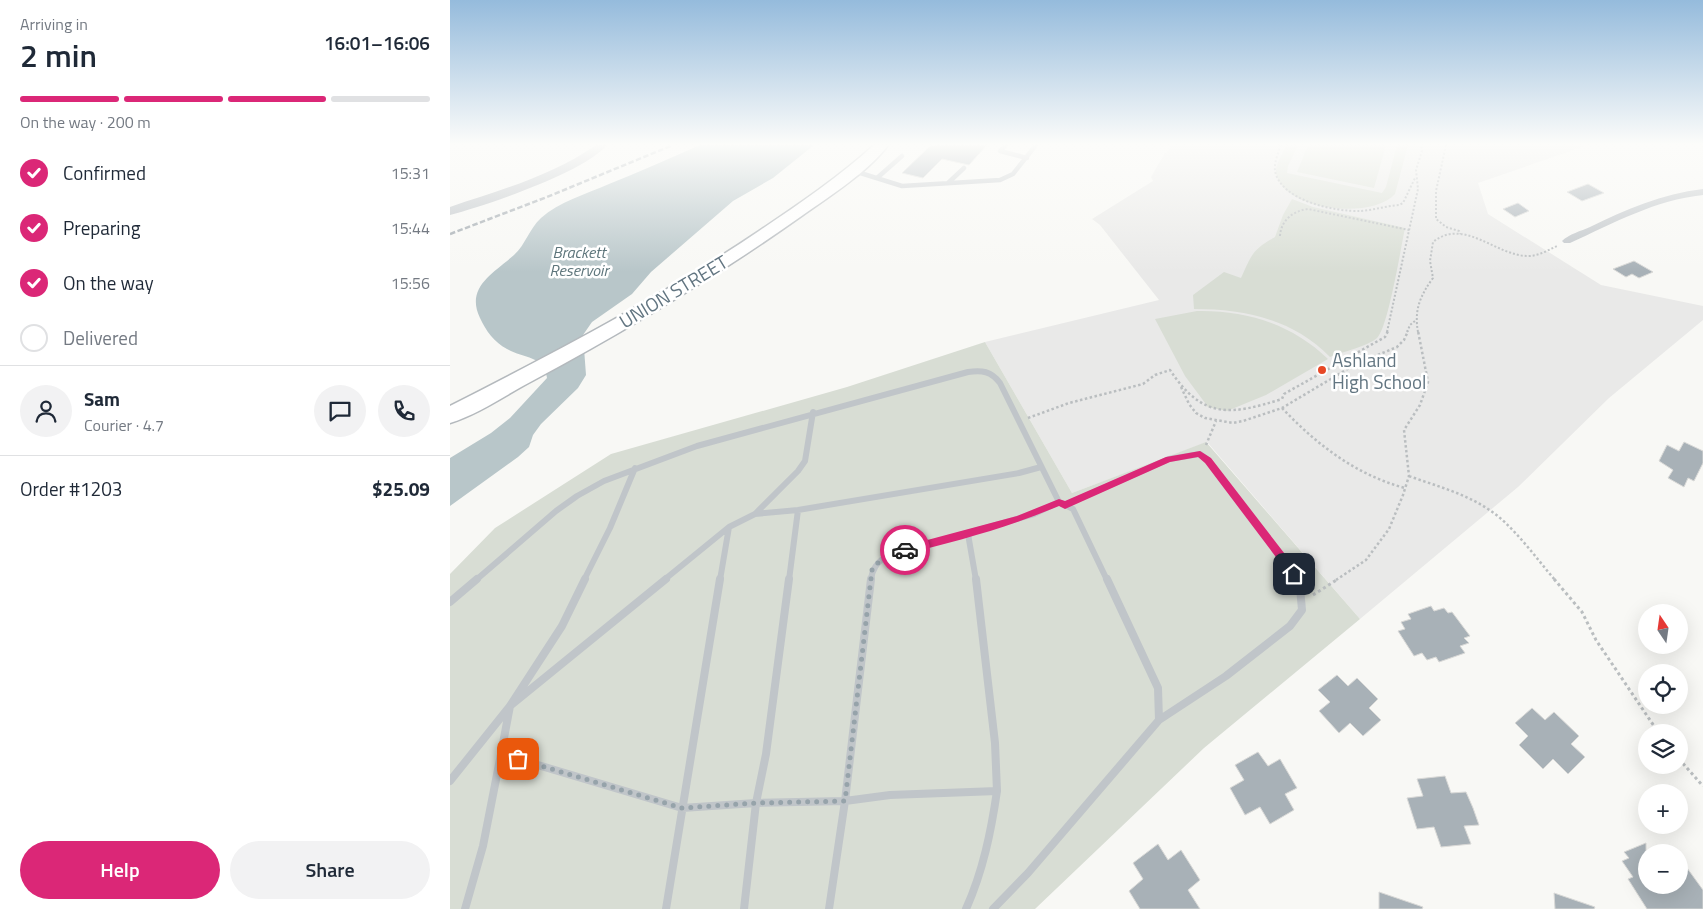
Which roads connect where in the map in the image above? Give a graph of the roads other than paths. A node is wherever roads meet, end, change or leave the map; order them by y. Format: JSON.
{"nodes":[{"id":1,"x":512,"y":187,"type":"edge"},
{"id":2,"x":831,"y":187,"type":"edge"},
{"id":3,"x":1701,"y":197,"type":"edge"},
{"id":4,"x":450,"y":210,"type":"edge"},
{"id":5,"x":1567,"y":241,"type":"road end"},
{"id":6,"x":813,"y":412,"type":"junction"},
{"id":7,"x":450,"y":416,"type":"edge"},
{"id":8,"x":1041,"y":467,"type":"junction"},
{"id":9,"x":635,"y":468,"type":"junction"},
{"id":10,"x":1062,"y":504,"type":"junction"},
{"id":11,"x":798,"y":510,"type":"junction"},
{"id":12,"x":755,"y":514,"type":"junction"},
{"id":13,"x":729,"y":527,"type":"junction"},
{"id":14,"x":968,"y":534,"type":"junction"},
{"id":15,"x":450,"y":602,"type":"edge"},
{"id":16,"x":510,"y":706,"type":"junction"},
{"id":17,"x":1159,"y":720,"type":"junction"},
{"id":18,"x":501,"y":754,"type":"junction"},
{"id":19,"x":450,"y":781,"type":"edge"},
{"id":20,"x":997,"y":791,"type":"junction"},
{"id":21,"x":845,"y":801,"type":"junction"},
{"id":22,"x":756,"y":803,"type":"junction"},
{"id":23,"x":682,"y":808,"type":"junction"},
{"id":24,"x":466,"y":909,"type":"edge"},
{"id":25,"x":666,"y":909,"type":"edge"},
{"id":26,"x":744,"y":909,"type":"edge"},
{"id":27,"x":829,"y":909,"type":"edge"},
{"id":28,"x":966,"y":909,"type":"edge"},
{"id":29,"x":993,"y":909,"type":"edge"}],
"edges":[{"from":1,"to":4,"type":"street"},
{"from":2,"to":7,"type":"main road","name":"UNION STREET"},
{"from":3,"to":5,"type":"street"},
{"from":6,"to":8,"type":"lane"},
{"from":6,"to":9,"type":"lane"},
{"from":6,"to":12,"type":"lane"},
{"from":8,"to":10,"type":"lane"},
{"from":8,"to":11,"type":"lane"},
{"from":9,"to":15,"type":"lane"},
{"from":9,"to":16,"type":"lane"},
{"from":10,"to":14,"type":"lane"},
{"from":10,"to":17,"type":"lane"},
{"from":10,"to":17,"type":"lane"},
{"from":11,"to":12,"type":"lane"},
{"from":11,"to":22,"type":"lane"},
{"from":12,"to":13,"type":"lane"},
{"from":13,"to":16,"type":"lane"},
{"from":13,"to":23,"type":"lane"},
{"from":14,"to":20,"type":"lane"},
{"from":14,"to":21,"type":"lane"},
{"from":16,"to":18,"type":"lane"},
{"from":16,"to":19,"type":"lane"},
{"from":17,"to":29,"type":"lane"},
{"from":18,"to":23,"type":"lane"},
{"from":18,"to":24,"type":"lane"},
{"from":20,"to":21,"type":"lane"},
{"from":20,"to":28,"type":"lane"},
{"from":21,"to":22,"type":"lane"},
{"from":21,"to":27,"type":"lane"},
{"from":22,"to":23,"type":"lane"},
{"from":22,"to":26,"type":"lane"},
{"from":23,"to":25,"type":"lane"}]}
